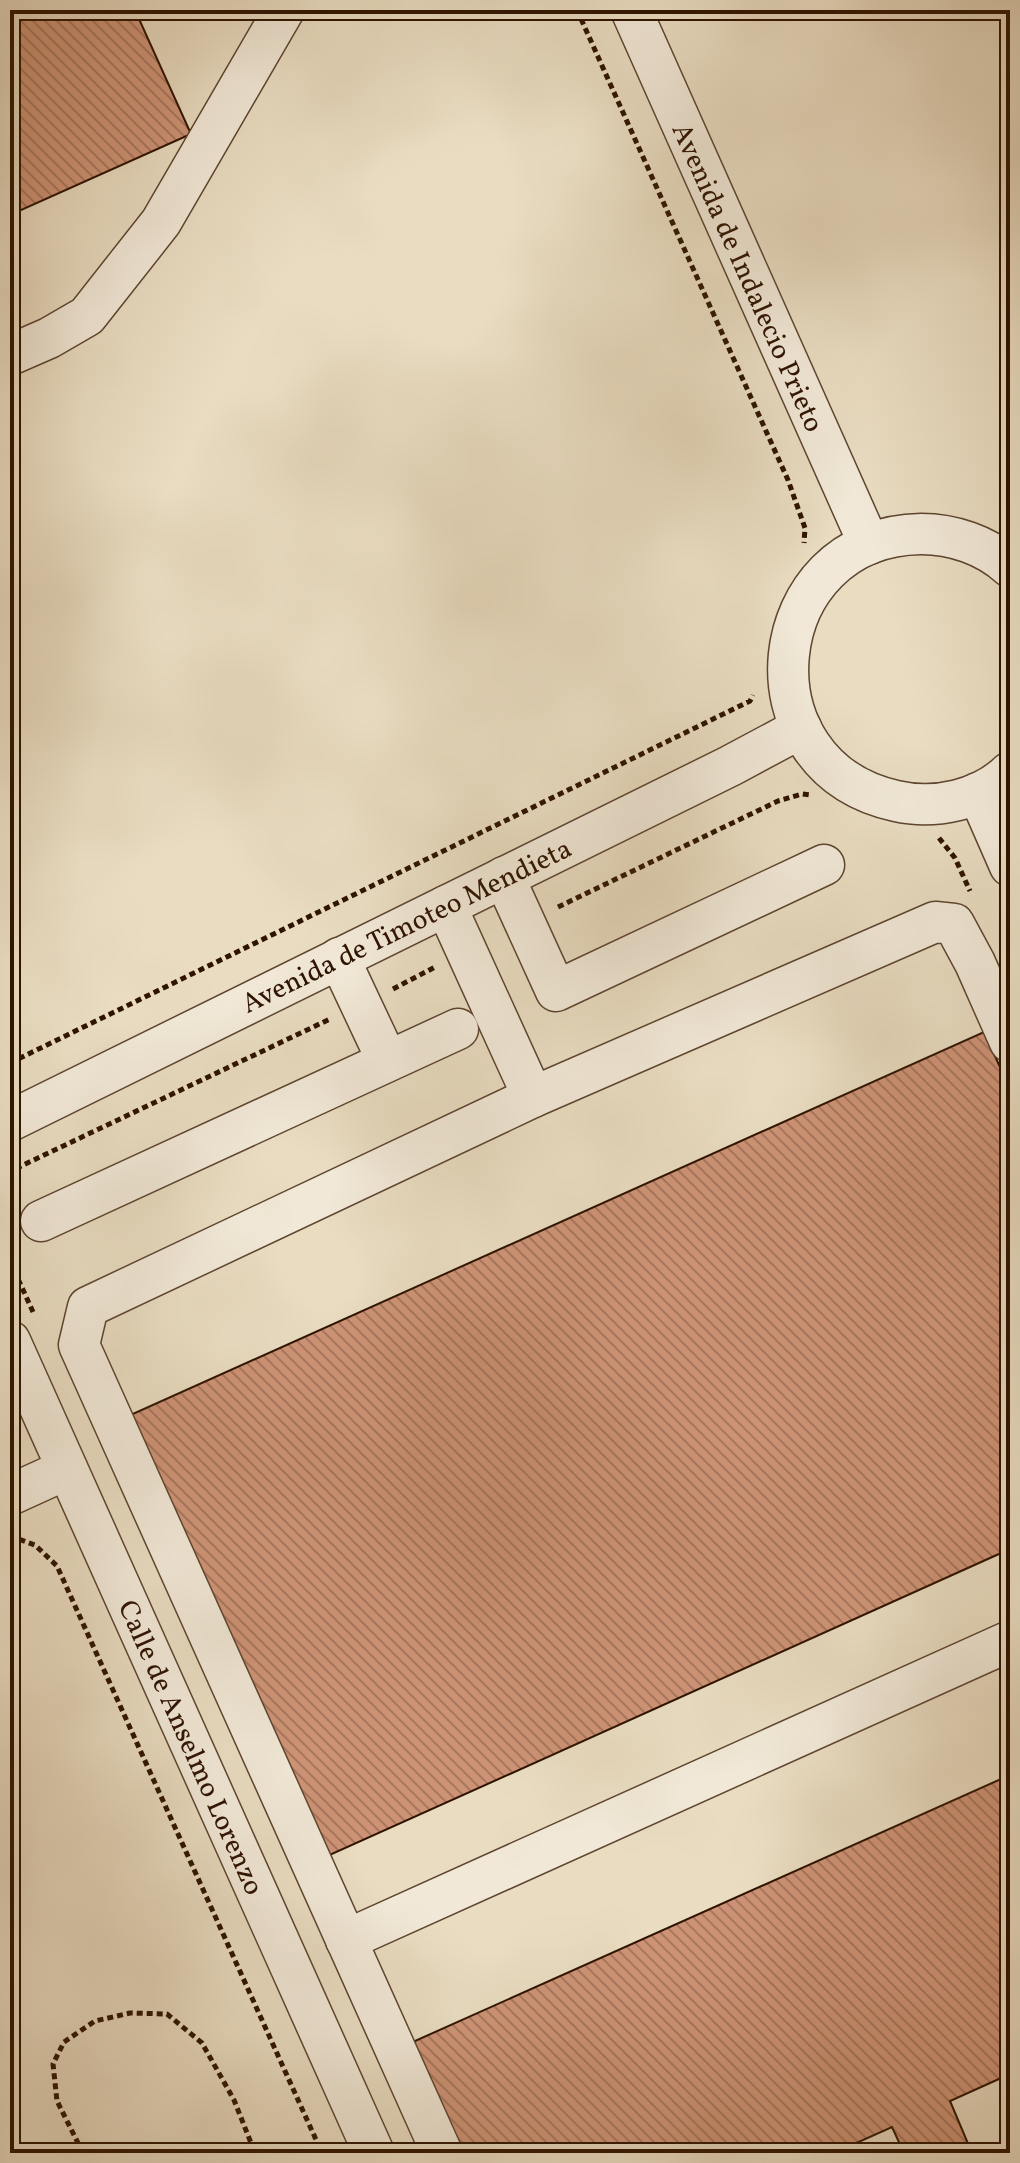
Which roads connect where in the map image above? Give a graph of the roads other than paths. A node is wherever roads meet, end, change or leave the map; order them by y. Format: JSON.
{"nodes":[{"id":1,"x":284,"y":10,"type":"edge"},
{"id":2,"x":631,"y":10,"type":"edge"},
{"id":3,"x":10,"y":355,"type":"edge"},
{"id":4,"x":869,"y":544,"type":"junction"},
{"id":5,"x":1010,"y":567,"type":"edge"},
{"id":6,"x":801,"y":728,"type":"junction"},
{"id":7,"x":994,"y":783,"type":"edge"},
{"id":8,"x":824,"y":865,"type":"dead end"},
{"id":9,"x":1010,"y":866,"type":"edge"},
{"id":10,"x":504,"y":877,"type":"junction"},
{"id":11,"x":446,"y":906,"type":"junction"},
{"id":12,"x":339,"y":958,"type":"junction"},
{"id":13,"x":458,"y":1029,"type":"dead end"},
{"id":14,"x":1010,"y":1042,"type":"edge"},
{"id":15,"x":387,"y":1060,"type":"junction"},
{"id":16,"x":533,"y":1097,"type":"junction"},
{"id":17,"x":10,"y":1121,"type":"edge"},
{"id":18,"x":41,"y":1221,"type":"dead end"},
{"id":19,"x":10,"y":1341,"type":"edge"},
{"id":20,"x":67,"y":1469,"type":"junction"},
{"id":21,"x":10,"y":1495,"type":"edge"},
{"id":22,"x":1010,"y":1641,"type":"edge"},
{"id":23,"x":346,"y":1940,"type":"junction"},
{"id":24,"x":374,"y":2153,"type":"edge"},
{"id":25,"x":442,"y":2153,"type":"edge"}],
"edges":[{"from":1,"to":3,"type":"street"},
{"from":2,"to":4,"type":"street","name":"Avenida de Indalecio Prieto"},
{"from":4,"to":5,"type":"street"},
{"from":4,"to":6,"type":"street"},
{"from":6,"to":7,"type":"street"},
{"from":6,"to":10,"type":"street","name":"Avenida de Timoteo Mendieta"},
{"from":7,"to":9,"type":"street"},
{"from":8,"to":10,"type":"street"},
{"from":10,"to":11,"type":"street","name":"Avenida de Timoteo Mendieta"},
{"from":11,"to":12,"type":"street","name":"Avenida de Timoteo Mendieta"},
{"from":11,"to":16,"type":"street"},
{"from":12,"to":15,"type":"street"},
{"from":12,"to":17,"type":"street","name":"Avenida de Timoteo Mendieta"},
{"from":13,"to":15,"type":"street"},
{"from":14,"to":16,"type":"street"},
{"from":15,"to":18,"type":"street"},
{"from":16,"to":23,"type":"street"},
{"from":19,"to":20,"type":"street","name":"Calle de Anselmo Lorenzo"},
{"from":20,"to":21,"type":"street"},
{"from":20,"to":24,"type":"street","name":"Calle de Anselmo Lorenzo"},
{"from":22,"to":23,"type":"street"},
{"from":23,"to":25,"type":"street"}]}
